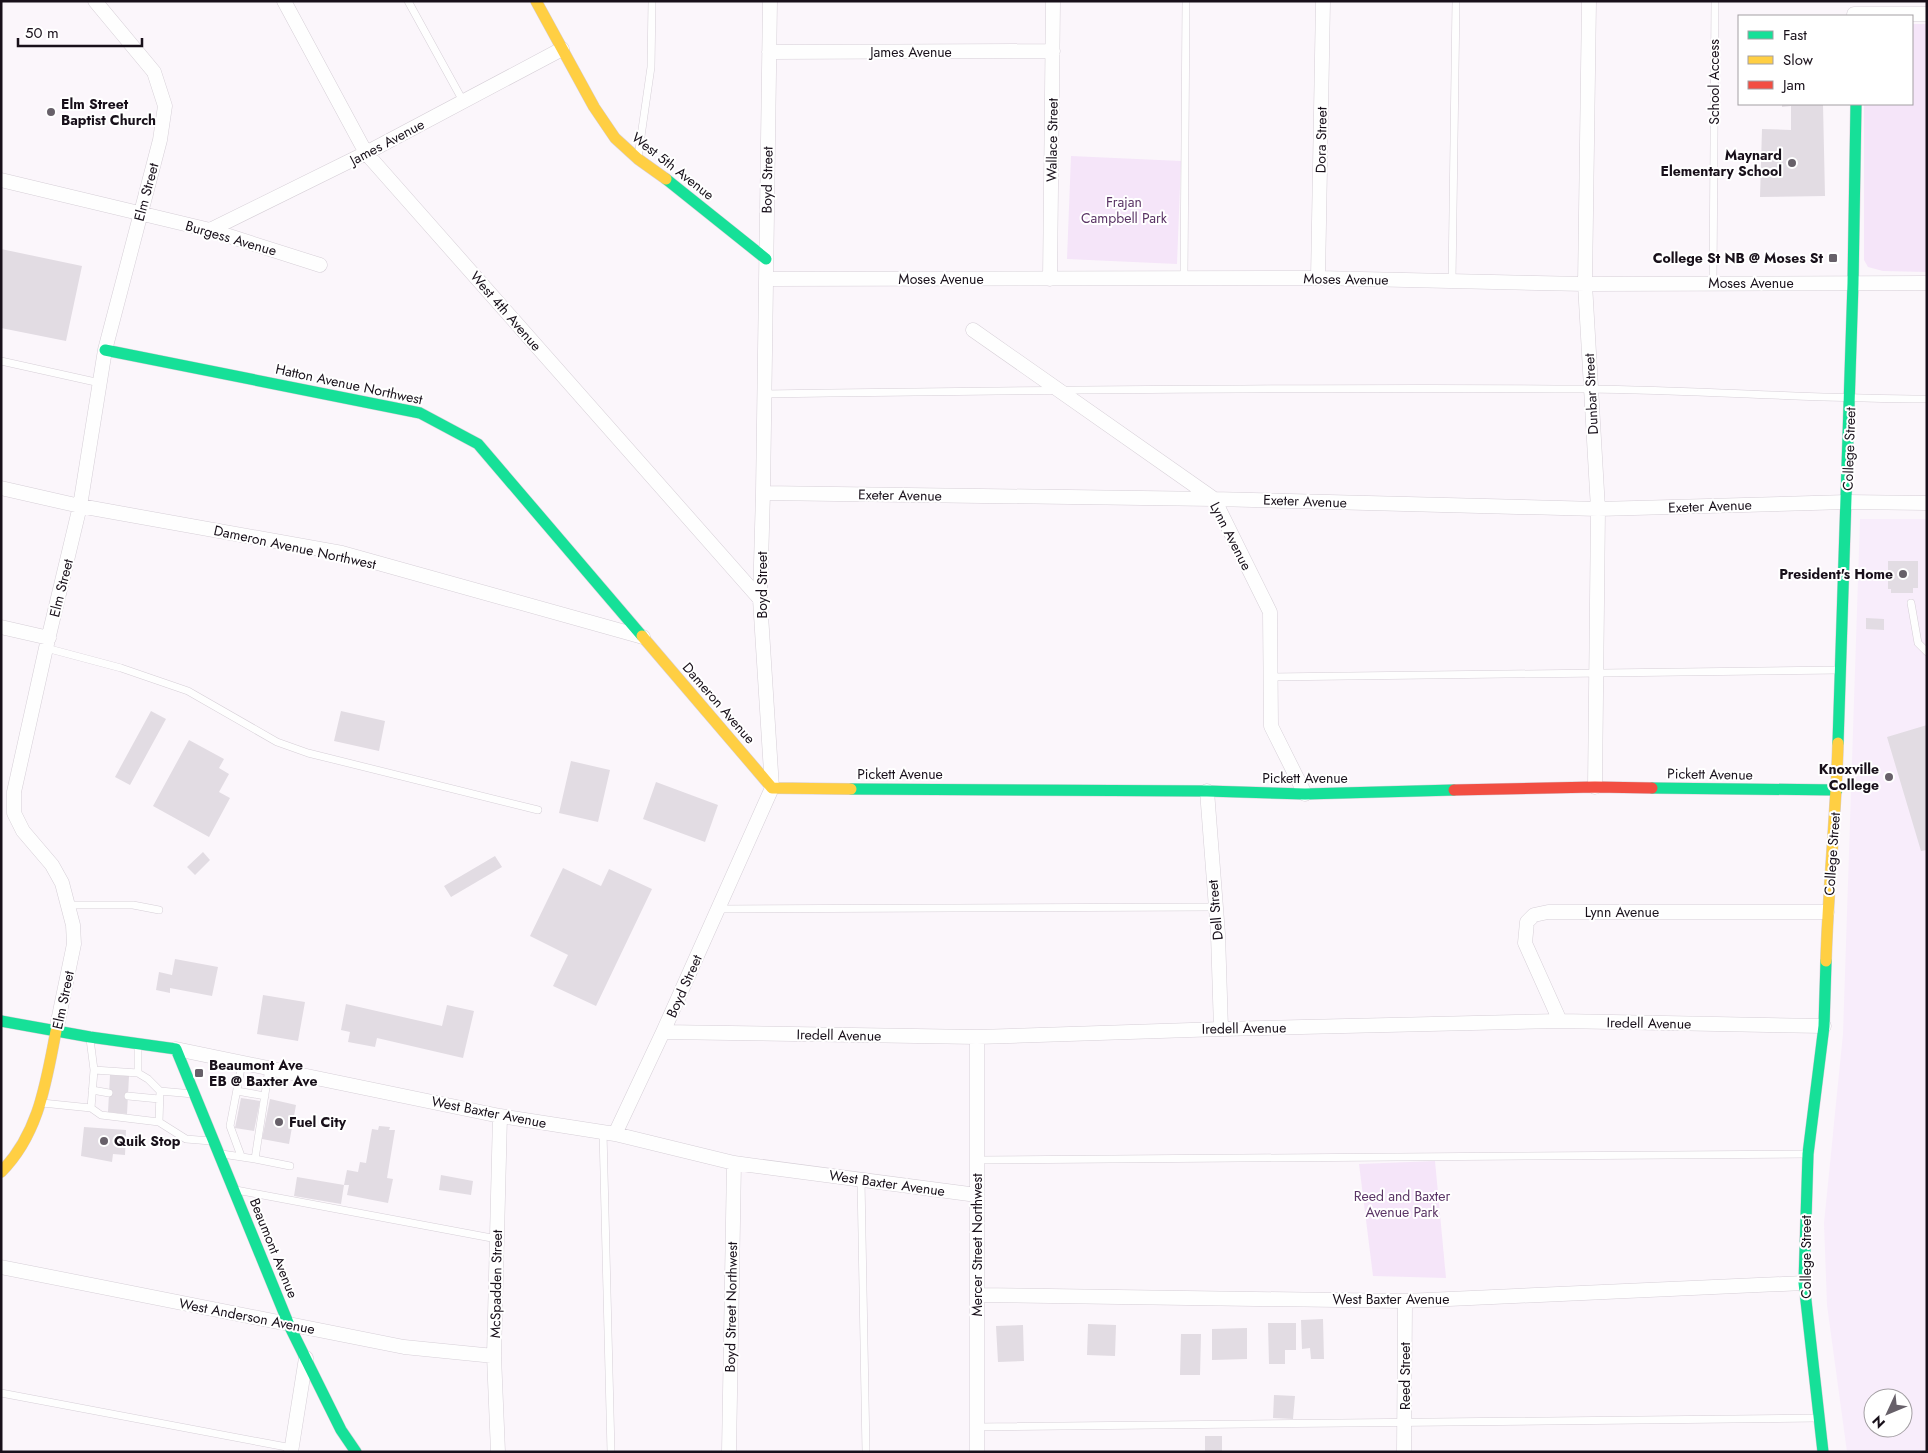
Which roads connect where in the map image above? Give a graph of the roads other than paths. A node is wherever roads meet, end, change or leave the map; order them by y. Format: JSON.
{"nodes":[{"id":1,"x":96,"y":1,"type":"edge"},
{"id":2,"x":284,"y":1,"type":"edge"},
{"id":3,"x":408,"y":1,"type":"edge"},
{"id":4,"x":536,"y":1,"type":"edge"},
{"id":5,"x":652,"y":1,"type":"edge"},
{"id":6,"x":770,"y":1,"type":"edge"},
{"id":7,"x":1053,"y":1,"type":"edge"},
{"id":8,"x":1186,"y":1,"type":"edge"},
{"id":9,"x":1323,"y":1,"type":"edge"},
{"id":10,"x":1456,"y":1,"type":"edge"},
{"id":11,"x":1589,"y":1,"type":"edge"},
{"id":12,"x":1714,"y":1,"type":"edge"},
{"id":13,"x":1855,"y":10,"type":"edge"},
{"id":14,"x":1927,"y":14,"type":"edge"},
{"id":15,"x":562,"y":49,"type":"junction"},
{"id":16,"x":1053,"y":51,"type":"junction"},
{"id":17,"x":769,"y":52,"type":"junction"},
{"id":18,"x":463,"y":101,"type":"junction"},
{"id":19,"x":1856,"y":105,"type":"edge"},
{"id":20,"x":366,"y":153,"type":"junction"},
{"id":21,"x":638,"y":159,"type":"junction"},
{"id":22,"x":1,"y":180,"type":"edge"},
{"id":23,"x":140,"y":214,"type":"junction"},
{"id":24,"x":210,"y":230,"type":"junction"},
{"id":25,"x":766,"y":260,"type":"junction"},
{"id":26,"x":320,"y":265,"type":"dead end"},
{"id":27,"x":1184,"y":278,"type":"junction"},
{"id":28,"x":1318,"y":278,"type":"junction"},
{"id":29,"x":766,"y":279,"type":"junction"},
{"id":30,"x":1050,"y":279,"type":"junction"},
{"id":31,"x":1452,"y":281,"type":"junction"},
{"id":32,"x":1853,"y":283,"type":"junction"},
{"id":33,"x":1927,"y":283,"type":"edge"},
{"id":34,"x":1585,"y":284,"type":"junction"},
{"id":35,"x":1713,"y":284,"type":"junction"},
{"id":36,"x":973,"y":330,"type":"dead end"},
{"id":37,"x":105,"y":350,"type":"junction"},
{"id":38,"x":1,"y":360,"type":"edge"},
{"id":39,"x":100,"y":383,"type":"junction"},
{"id":40,"x":1058,"y":389,"type":"junction"},
{"id":41,"x":1591,"y":389,"type":"junction"},
{"id":42,"x":764,"y":394,"type":"junction"},
{"id":43,"x":1850,"y":399,"type":"junction"},
{"id":44,"x":1927,"y":399,"type":"edge"},
{"id":45,"x":1,"y":488,"type":"edge"},
{"id":46,"x":763,"y":493,"type":"junction"},
{"id":47,"x":1214,"y":499,"type":"junction"},
{"id":48,"x":1847,"y":502,"type":"junction"},
{"id":49,"x":1927,"y":503,"type":"edge"},
{"id":50,"x":80,"y":506,"type":"junction"},
{"id":51,"x":1598,"y":510,"type":"junction"},
{"id":52,"x":760,"y":599,"type":"junction"},
{"id":53,"x":1911,"y":603,"type":"dead end"},
{"id":54,"x":1,"y":627,"type":"edge"},
{"id":55,"x":642,"y":637,"type":"junction"},
{"id":56,"x":47,"y":643,"type":"junction"},
{"id":57,"x":1927,"y":652,"type":"edge"},
{"id":58,"x":1841,"y":670,"type":"junction"},
{"id":59,"x":1596,"y":673,"type":"junction"},
{"id":60,"x":1270,"y":677,"type":"junction"},
{"id":61,"x":1595,"y":787,"type":"junction"},
{"id":62,"x":772,"y":788,"type":"junction"},
{"id":63,"x":1837,"y":790,"type":"junction"},
{"id":64,"x":1207,"y":791,"type":"junction"},
{"id":65,"x":1305,"y":794,"type":"junction"},
{"id":66,"x":538,"y":810,"type":"dead end"},
{"id":67,"x":69,"y":905,"type":"junction"},
{"id":68,"x":1215,"y":907,"type":"junction"},
{"id":69,"x":718,"y":909,"type":"junction"},
{"id":70,"x":159,"y":910,"type":"dead end"},
{"id":71,"x":1827,"y":912,"type":"junction"},
{"id":72,"x":1,"y":1021,"type":"edge"},
{"id":73,"x":1560,"y":1021,"type":"junction"},
{"id":74,"x":1824,"y":1026,"type":"junction"},
{"id":75,"x":1221,"y":1028,"type":"junction"},
{"id":76,"x":56,"y":1031,"type":"junction"},
{"id":77,"x":663,"y":1032,"type":"junction"},
{"id":78,"x":90,"y":1037,"type":"junction"},
{"id":79,"x":977,"y":1037,"type":"junction"},
{"id":80,"x":138,"y":1044,"type":"junction"},
{"id":81,"x":176,"y":1049,"type":"junction"},
{"id":82,"x":242,"y":1063,"type":"junction"},
{"id":83,"x":269,"y":1068,"type":"junction"},
{"id":84,"x":94,"y":1070,"type":"junction"},
{"id":85,"x":138,"y":1072,"type":"junction"},
{"id":86,"x":92,"y":1090,"type":"junction"},
{"id":87,"x":160,"y":1091,"type":"junction"},
{"id":88,"x":236,"y":1091,"type":"junction"},
{"id":89,"x":109,"y":1093,"type":"dead end"},
{"id":90,"x":194,"y":1095,"type":"junction"},
{"id":91,"x":128,"y":1096,"type":"dead end"},
{"id":92,"x":265,"y":1096,"type":"junction"},
{"id":93,"x":159,"y":1099,"type":"junction"},
{"id":94,"x":40,"y":1103,"type":"junction"},
{"id":95,"x":92,"y":1108,"type":"junction"},
{"id":96,"x":500,"y":1116,"type":"junction"},
{"id":97,"x":159,"y":1122,"type":"junction"},
{"id":98,"x":609,"y":1133,"type":"junction"},
{"id":99,"x":214,"y":1141,"type":"junction"},
{"id":100,"x":219,"y":1154,"type":"junction"},
{"id":101,"x":1808,"y":1154,"type":"junction"},
{"id":102,"x":241,"y":1156,"type":"junction"},
{"id":103,"x":255,"y":1159,"type":"junction"},
{"id":104,"x":977,"y":1160,"type":"junction"},
{"id":105,"x":734,"y":1162,"type":"junction"},
{"id":106,"x":290,"y":1166,"type":"dead end"},
{"id":107,"x":1,"y":1172,"type":"edge"},
{"id":108,"x":861,"y":1180,"type":"junction"},
{"id":109,"x":234,"y":1190,"type":"junction"},
{"id":110,"x":977,"y":1195,"type":"junction"},
{"id":111,"x":497,"y":1239,"type":"junction"},
{"id":112,"x":1,"y":1267,"type":"edge"},
{"id":113,"x":1804,"y":1283,"type":"junction"},
{"id":114,"x":977,"y":1295,"type":"junction"},
{"id":115,"x":1405,"y":1301,"type":"junction"},
{"id":116,"x":290,"y":1325,"type":"junction"},
{"id":117,"x":494,"y":1356,"type":"junction"},
{"id":118,"x":306,"y":1357,"type":"junction"},
{"id":119,"x":1,"y":1393,"type":"edge"},
{"id":120,"x":1819,"y":1418,"type":"junction"},
{"id":121,"x":1404,"y":1423,"type":"junction"},
{"id":122,"x":977,"y":1427,"type":"junction"},
{"id":123,"x":292,"y":1450,"type":"edge"},
{"id":124,"x":356,"y":1452,"type":"edge"},
{"id":125,"x":498,"y":1452,"type":"edge"},
{"id":126,"x":611,"y":1452,"type":"edge"},
{"id":127,"x":729,"y":1452,"type":"edge"},
{"id":128,"x":866,"y":1452,"type":"edge"},
{"id":129,"x":978,"y":1452,"type":"edge"},
{"id":130,"x":1404,"y":1452,"type":"edge"},
{"id":131,"x":1824,"y":1452,"type":"edge"}],
"edges":[{"from":1,"to":23,"type":"street","name":"Elm Street"},
{"from":2,"to":20,"type":"street","name":"West 4th Avenue"},
{"from":3,"to":18,"type":"lane"},
{"from":4,"to":15,"type":"street","name":"West 5th Avenue"},
{"from":5,"to":21,"type":"lane"},
{"from":6,"to":17,"type":"street","name":"Boyd Street"},
{"from":7,"to":16,"type":"street","name":"Wallace Street"},
{"from":8,"to":27,"type":"lane"},
{"from":9,"to":28,"type":"street","name":"Dora Street"},
{"from":10,"to":31,"type":"lane"},
{"from":11,"to":34,"type":"street","name":"Dunbar Street"},
{"from":12,"to":35,"type":"lane","name":"School Access"},
{"from":13,"to":14,"type":"street"},
{"from":15,"to":18,"type":"street","name":"James Avenue"},
{"from":15,"to":21,"type":"street","name":"West 5th Avenue"},
{"from":16,"to":17,"type":"street","name":"James Avenue"},
{"from":16,"to":30,"type":"street","name":"Wallace Street"},
{"from":17,"to":25,"type":"street","name":"Boyd Street"},
{"from":18,"to":20,"type":"street","name":"James Avenue"},
{"from":19,"to":32,"type":"street","name":"College Street"},
{"from":20,"to":24,"type":"street","name":"James Avenue"},
{"from":20,"to":52,"type":"street","name":"West 4th Avenue"},
{"from":21,"to":25,"type":"street","name":"West 5th Avenue"},
{"from":22,"to":23,"type":"street","name":"Burgess Avenue"},
{"from":23,"to":24,"type":"street","name":"Burgess Avenue"},
{"from":23,"to":37,"type":"street","name":"Elm Street"},
{"from":24,"to":26,"type":"street","name":"Burgess Avenue"},
{"from":25,"to":29,"type":"street","name":"Boyd Street"},
{"from":27,"to":28,"type":"street","name":"Moses Avenue"},
{"from":27,"to":30,"type":"street","name":"Moses Avenue"},
{"from":28,"to":31,"type":"street","name":"Moses Avenue"},
{"from":29,"to":30,"type":"street","name":"Moses Avenue"},
{"from":29,"to":42,"type":"street","name":"Boyd Street"},
{"from":31,"to":34,"type":"street","name":"Moses Avenue"},
{"from":32,"to":33,"type":"street","name":"Moses Avenue"},
{"from":32,"to":35,"type":"street","name":"Moses Avenue"},
{"from":32,"to":43,"type":"street","name":"College Street"},
{"from":34,"to":35,"type":"street","name":"Moses Avenue"},
{"from":34,"to":41,"type":"street","name":"Dunbar Street"},
{"from":36,"to":40,"type":"street","name":"Lynn Avenue"},
{"from":37,"to":39,"type":"street","name":"Elm Street"},
{"from":37,"to":55,"type":"street","name":"Hatton Avenue Northwest"},
{"from":38,"to":39,"type":"lane"},
{"from":39,"to":50,"type":"street","name":"Elm Street"},
{"from":40,"to":41,"type":"lane"},
{"from":40,"to":42,"type":"lane"},
{"from":40,"to":47,"type":"street","name":"Lynn Avenue"},
{"from":41,"to":43,"type":"lane"},
{"from":41,"to":51,"type":"street","name":"Dunbar Street"},
{"from":42,"to":46,"type":"street","name":"Boyd Street"},
{"from":43,"to":44,"type":"lane"},
{"from":43,"to":48,"type":"street","name":"College Street"},
{"from":45,"to":50,"type":"street","name":"Dameron Avenue Northwest"},
{"from":46,"to":47,"type":"street","name":"Exeter Avenue"},
{"from":46,"to":52,"type":"street","name":"Boyd Street"},
{"from":47,"to":51,"type":"street","name":"Exeter Avenue"},
{"from":47,"to":60,"type":"street","name":"Lynn Avenue"},
{"from":48,"to":49,"type":"street","name":"Exeter Avenue"},
{"from":48,"to":51,"type":"street","name":"Exeter Avenue"},
{"from":48,"to":58,"type":"street","name":"College Street"},
{"from":50,"to":55,"type":"street","name":"Dameron Avenue Northwest"},
{"from":50,"to":56,"type":"street","name":"Elm Street"},
{"from":51,"to":59,"type":"street","name":"Dunbar Street"},
{"from":52,"to":62,"type":"street","name":"Boyd Street"},
{"from":53,"to":57,"type":"lane"},
{"from":54,"to":56,"type":"street"},
{"from":55,"to":62,"type":"street","name":"Dameron Avenue"},
{"from":56,"to":66,"type":"lane"},
{"from":56,"to":67,"type":"street","name":"Elm Street"},
{"from":58,"to":59,"type":"lane"},
{"from":58,"to":63,"type":"street","name":"College Street"},
{"from":59,"to":60,"type":"lane"},
{"from":59,"to":61,"type":"street","name":"Dunbar Street"},
{"from":60,"to":65,"type":"street","name":"Lynn Avenue"},
{"from":61,"to":63,"type":"street","name":"Pickett Avenue"},
{"from":61,"to":65,"type":"street","name":"Pickett Avenue"},
{"from":62,"to":64,"type":"street","name":"Pickett Avenue"},
{"from":62,"to":69,"type":"street","name":"Boyd Street"},
{"from":63,"to":71,"type":"street","name":"College Street"},
{"from":64,"to":65,"type":"street","name":"Pickett Avenue"},
{"from":64,"to":68,"type":"street","name":"Dell Street"},
{"from":67,"to":70,"type":"lane"},
{"from":67,"to":76,"type":"street","name":"Elm Street"},
{"from":68,"to":69,"type":"lane"},
{"from":68,"to":75,"type":"street","name":"Dell Street"},
{"from":69,"to":77,"type":"street","name":"Boyd Street"},
{"from":71,"to":73,"type":"street","name":"Lynn Avenue"},
{"from":71,"to":74,"type":"street","name":"College Street"},
{"from":72,"to":76,"type":"street","name":"West Baxter Avenue"},
{"from":73,"to":74,"type":"street","name":"Iredell Avenue"},
{"from":73,"to":75,"type":"street","name":"Iredell Avenue"},
{"from":74,"to":101,"type":"street","name":"College Street"},
{"from":75,"to":79,"type":"street","name":"Iredell Avenue"},
{"from":76,"to":78,"type":"street","name":"West Baxter Avenue"},
{"from":76,"to":94,"type":"street","name":"Elm Street"},
{"from":77,"to":79,"type":"street","name":"Iredell Avenue"},
{"from":77,"to":98,"type":"street","name":"Boyd Street"},
{"from":78,"to":80,"type":"street","name":"West Baxter Avenue"},
{"from":78,"to":84,"type":"lane"},
{"from":79,"to":104,"type":"street","name":"Mercer Street Northwest"},
{"from":80,"to":81,"type":"street","name":"West Baxter Avenue"},
{"from":80,"to":85,"type":"lane"},
{"from":81,"to":82,"type":"street","name":"West Baxter Avenue"},
{"from":81,"to":90,"type":"street","name":"Beaumont Avenue"},
{"from":82,"to":83,"type":"street","name":"West Baxter Avenue"},
{"from":82,"to":88,"type":"lane"},
{"from":83,"to":92,"type":"lane"},
{"from":83,"to":96,"type":"street","name":"West Baxter Avenue"},
{"from":84,"to":85,"type":"lane"},
{"from":84,"to":86,"type":"lane"},
{"from":85,"to":87,"type":"lane"},
{"from":86,"to":89,"type":"lane"},
{"from":86,"to":95,"type":"lane"},
{"from":87,"to":90,"type":"lane"},
{"from":87,"to":93,"type":"lane"},
{"from":88,"to":92,"type":"lane"},
{"from":88,"to":102,"type":"lane"},
{"from":90,"to":99,"type":"street","name":"Beaumont Avenue"},
{"from":91,"to":93,"type":"lane"},
{"from":92,"to":103,"type":"lane"},
{"from":93,"to":97,"type":"lane"},
{"from":94,"to":95,"type":"lane"},
{"from":94,"to":107,"type":"street","name":"Elm Street"},
{"from":95,"to":97,"type":"lane"},
{"from":96,"to":98,"type":"street","name":"West Baxter Avenue"},
{"from":96,"to":111,"type":"street","name":"McSpadden Street"},
{"from":97,"to":99,"type":"lane"},
{"from":98,"to":105,"type":"street","name":"West Baxter Avenue"},
{"from":98,"to":126,"type":"lane"},
{"from":99,"to":100,"type":"street","name":"Beaumont Avenue"},
{"from":100,"to":102,"type":"lane"},
{"from":100,"to":109,"type":"street","name":"Beaumont Avenue"},
{"from":101,"to":104,"type":"lane"},
{"from":101,"to":113,"type":"street","name":"College Street"},
{"from":102,"to":103,"type":"lane"},
{"from":103,"to":106,"type":"lane"},
{"from":104,"to":110,"type":"street","name":"Mercer Street Northwest"},
{"from":105,"to":108,"type":"street","name":"West Baxter Avenue"},
{"from":105,"to":127,"type":"street","name":"Boyd Street Northwest"},
{"from":108,"to":110,"type":"street","name":"West Baxter Avenue"},
{"from":108,"to":128,"type":"lane"},
{"from":109,"to":111,"type":"lane"},
{"from":109,"to":116,"type":"street","name":"Beaumont Avenue"},
{"from":110,"to":114,"type":"street","name":"Mercer Street Northwest"},
{"from":111,"to":117,"type":"street","name":"McSpadden Street"},
{"from":112,"to":116,"type":"street","name":"West Anderson Avenue"},
{"from":113,"to":115,"type":"street","name":"West Baxter Avenue"},
{"from":113,"to":120,"type":"street","name":"College Street"},
{"from":114,"to":115,"type":"street","name":"West Baxter Avenue"},
{"from":114,"to":122,"type":"street","name":"Mercer Street Northwest"},
{"from":115,"to":121,"type":"street","name":"Reed Street"},
{"from":116,"to":117,"type":"street","name":"West Anderson Avenue"},
{"from":116,"to":118,"type":"street","name":"Beaumont Avenue"},
{"from":117,"to":125,"type":"street","name":"McSpadden Street"},
{"from":118,"to":123,"type":"street"},
{"from":118,"to":124,"type":"street","name":"Beaumont Avenue"},
{"from":119,"to":123,"type":"lane"},
{"from":120,"to":121,"type":"lane"},
{"from":120,"to":131,"type":"street","name":"College Street"},
{"from":121,"to":122,"type":"lane"},
{"from":121,"to":130,"type":"street","name":"Reed Street"},
{"from":122,"to":129,"type":"street","name":"Mercer Street Northwest"}]}
